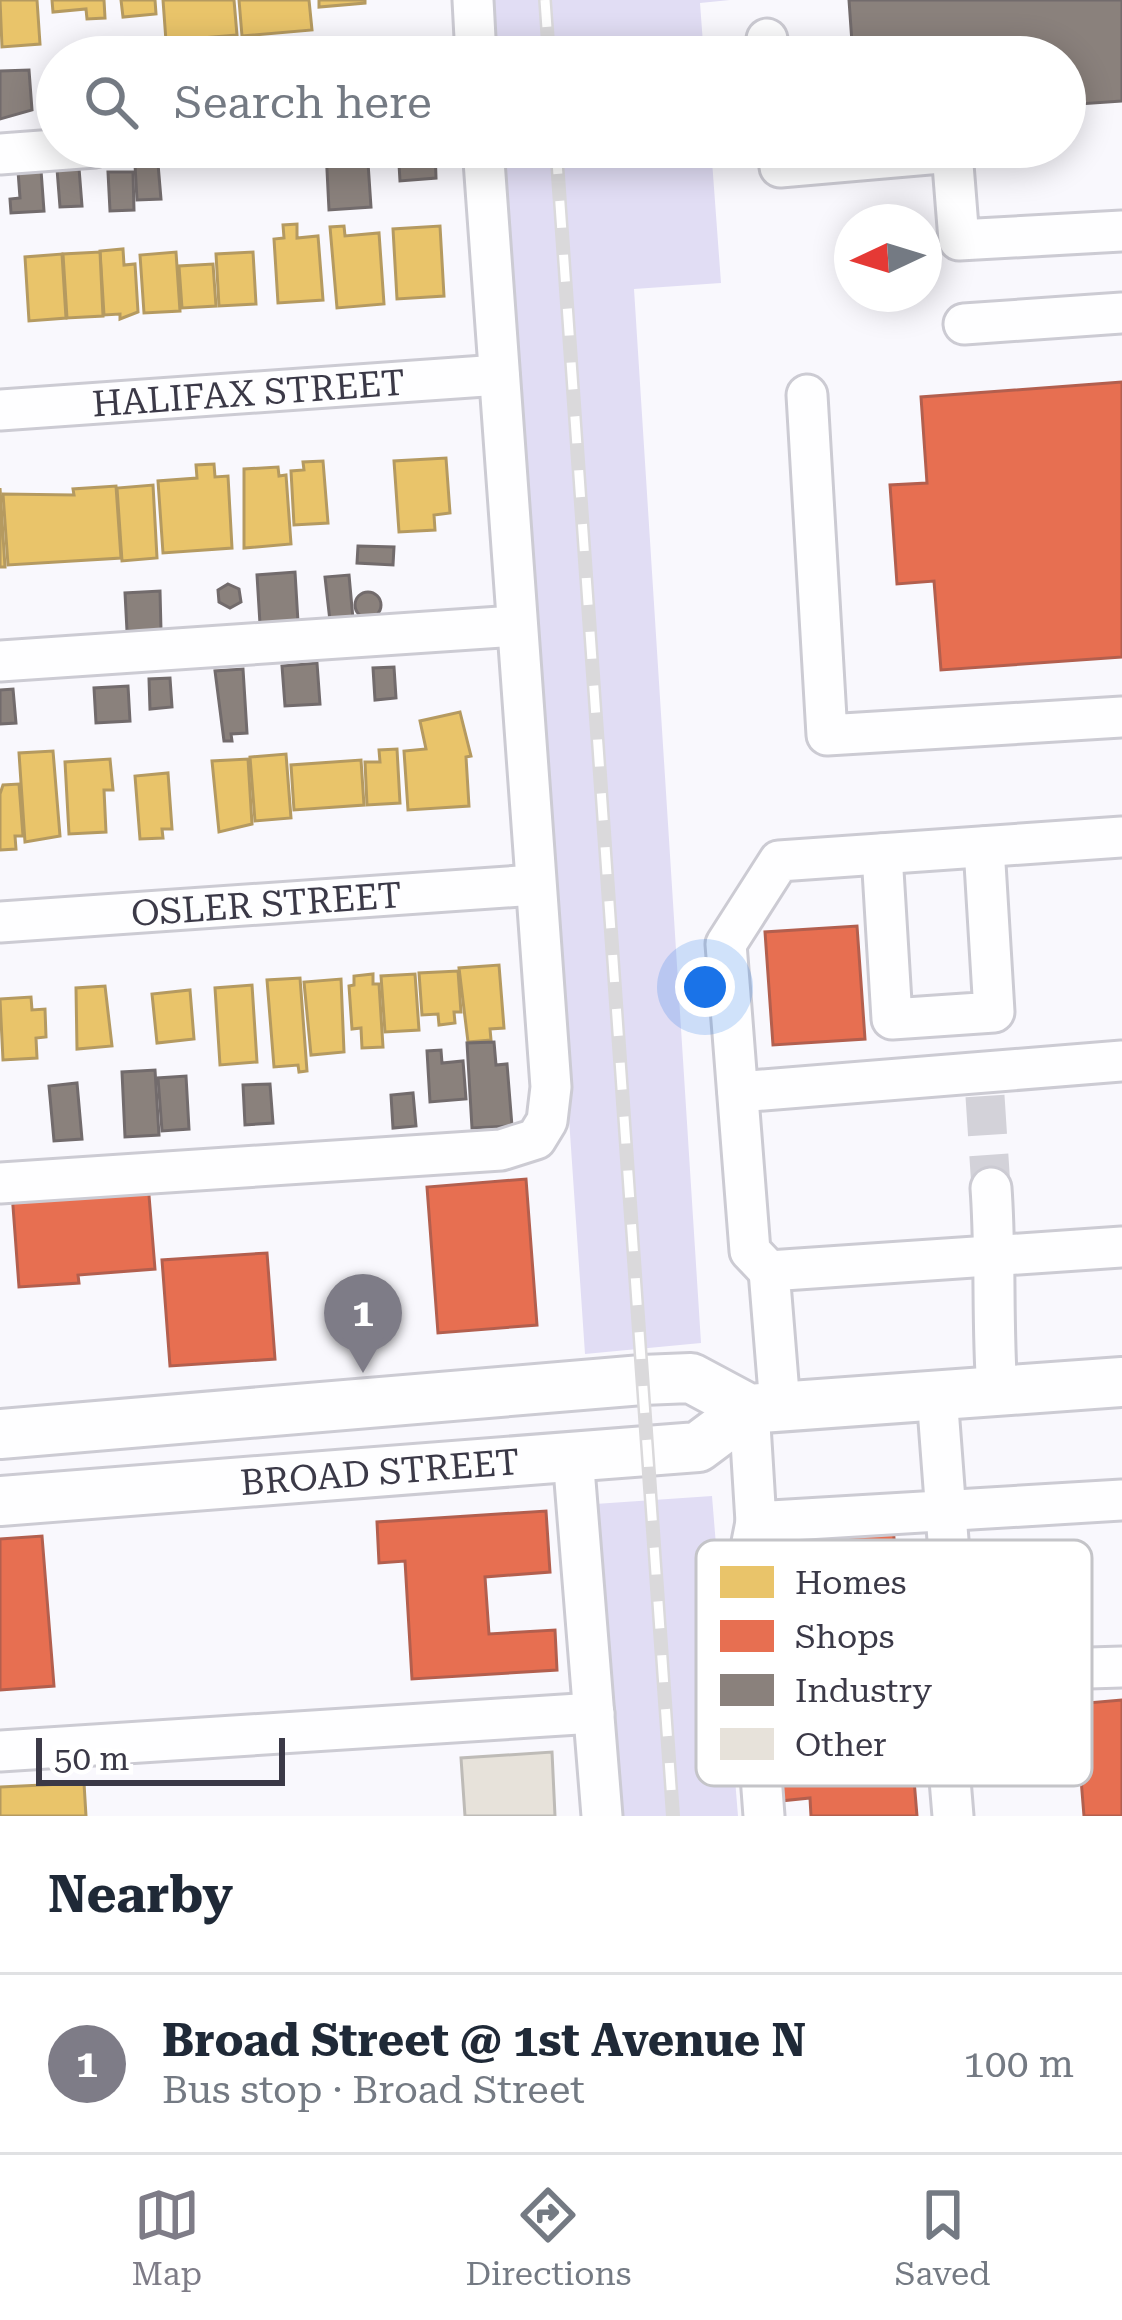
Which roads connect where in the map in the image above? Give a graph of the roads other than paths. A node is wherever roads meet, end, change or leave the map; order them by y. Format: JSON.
{"nodes":[{"id":1,"x":472,"y":0,"type":"edge"},
{"id":2,"x":475,"y":36,"type":"edge"},
{"id":3,"x":36,"y":151,"type":"edge"},
{"id":4,"x":0,"y":154,"type":"edge"},
{"id":5,"x":484,"y":168,"type":"edge"},
{"id":6,"x":953,"y":168,"type":"edge"},
{"id":7,"x":1122,"y":231,"type":"edge"},
{"id":8,"x":1122,"y":313,"type":"edge"},
{"id":9,"x":964,"y":324,"type":"dead end"},
{"id":10,"x":499,"y":376,"type":"junction"},
{"id":11,"x":807,"y":395,"type":"dead end"},
{"id":12,"x":0,"y":410,"type":"edge"},
{"id":13,"x":515,"y":626,"type":"junction"},
{"id":14,"x":0,"y":661,"type":"edge"},
{"id":15,"x":1122,"y":717,"type":"edge"},
{"id":16,"x":1122,"y":837,"type":"edge"},
{"id":17,"x":984,"y":847,"type":"junction"},
{"id":18,"x":881,"y":854,"type":"junction"},
{"id":19,"x":535,"y":885,"type":"junction"},
{"id":20,"x":0,"y":922,"type":"edge"},
{"id":21,"x":1122,"y":1061,"type":"edge"},
{"id":22,"x":738,"y":1092,"type":"junction"},
{"id":23,"x":0,"y":1183,"type":"edge"},
{"id":24,"x":991,"y":1188,"type":"tunnel mouth"},
{"id":25,"x":1122,"y":1247,"type":"edge"},
{"id":26,"x":996,"y":1256,"type":"junction"},
{"id":27,"x":769,"y":1271,"type":"junction"},
{"id":28,"x":1122,"y":1382,"type":"edge"},
{"id":29,"x":997,"y":1391,"type":"junction"},
{"id":30,"x":937,"y":1395,"type":"junction"},
{"id":31,"x":765,"y":1407,"type":"junction"},
{"id":32,"x":0,"y":1434,"type":"edge"},
{"id":33,"x":573,"y":1456,"type":"junction"},
{"id":34,"x":1122,"y":1500,"type":"edge"},
{"id":35,"x":0,"y":1502,"type":"edge"},
{"id":36,"x":946,"y":1509,"type":"junction"},
{"id":37,"x":756,"y":1522,"type":"junction"},
{"id":38,"x":752,"y":1540,"type":"edge"},
{"id":39,"x":948,"y":1540,"type":"edge"},
{"id":40,"x":1122,"y":1667,"type":"edge"},
{"id":41,"x":1092,"y":1668,"type":"edge"},
{"id":42,"x":594,"y":1713,"type":"junction"},
{"id":43,"x":0,"y":1750,"type":"edge"},
{"id":44,"x":762,"y":1786,"type":"edge"},
{"id":45,"x":950,"y":1786,"type":"edge"},
{"id":46,"x":602,"y":1816,"type":"edge"},
{"id":47,"x":764,"y":1816,"type":"edge"},
{"id":48,"x":952,"y":1816,"type":"edge"}],
"edges":[{"from":1,"to":2,"type":"street"},
{"from":3,"to":4,"type":"street"},
{"from":5,"to":10,"type":"street"},
{"from":6,"to":7,"type":"street"},
{"from":8,"to":9,"type":"street"},
{"from":10,"to":12,"type":"street","name":"HALIFAX STREET"},
{"from":10,"to":13,"type":"street"},
{"from":11,"to":15,"type":"street"},
{"from":13,"to":14,"type":"street"},
{"from":13,"to":19,"type":"street"},
{"from":16,"to":17,"type":"street"},
{"from":17,"to":18,"type":"street"},
{"from":17,"to":18,"type":"street"},
{"from":18,"to":22,"type":"street"},
{"from":19,"to":20,"type":"street","name":"OSLER STREET"},
{"from":19,"to":23,"type":"street"},
{"from":21,"to":22,"type":"street"},
{"from":22,"to":27,"type":"street"},
{"from":24,"to":26,"type":"street"},
{"from":25,"to":26,"type":"street"},
{"from":26,"to":27,"type":"street"},
{"from":26,"to":29,"type":"street"},
{"from":27,"to":31,"type":"street"},
{"from":28,"to":29,"type":"main road"},
{"from":29,"to":30,"type":"main road"},
{"from":30,"to":31,"type":"main road"},
{"from":30,"to":36,"type":"street"},
{"from":31,"to":32,"type":"main road","name":"BROAD STREET"},
{"from":31,"to":33,"type":"main road","name":"BROAD STREET"},
{"from":31,"to":37,"type":"street"},
{"from":33,"to":35,"type":"main road","name":"BROAD STREET"},
{"from":33,"to":42,"type":"street"},
{"from":34,"to":36,"type":"street"},
{"from":36,"to":37,"type":"street"},
{"from":36,"to":39,"type":"street"},
{"from":37,"to":38,"type":"street"},
{"from":40,"to":41,"type":"street"},
{"from":42,"to":43,"type":"street"},
{"from":42,"to":46,"type":"street"},
{"from":44,"to":47,"type":"street"},
{"from":45,"to":48,"type":"street"}]}
